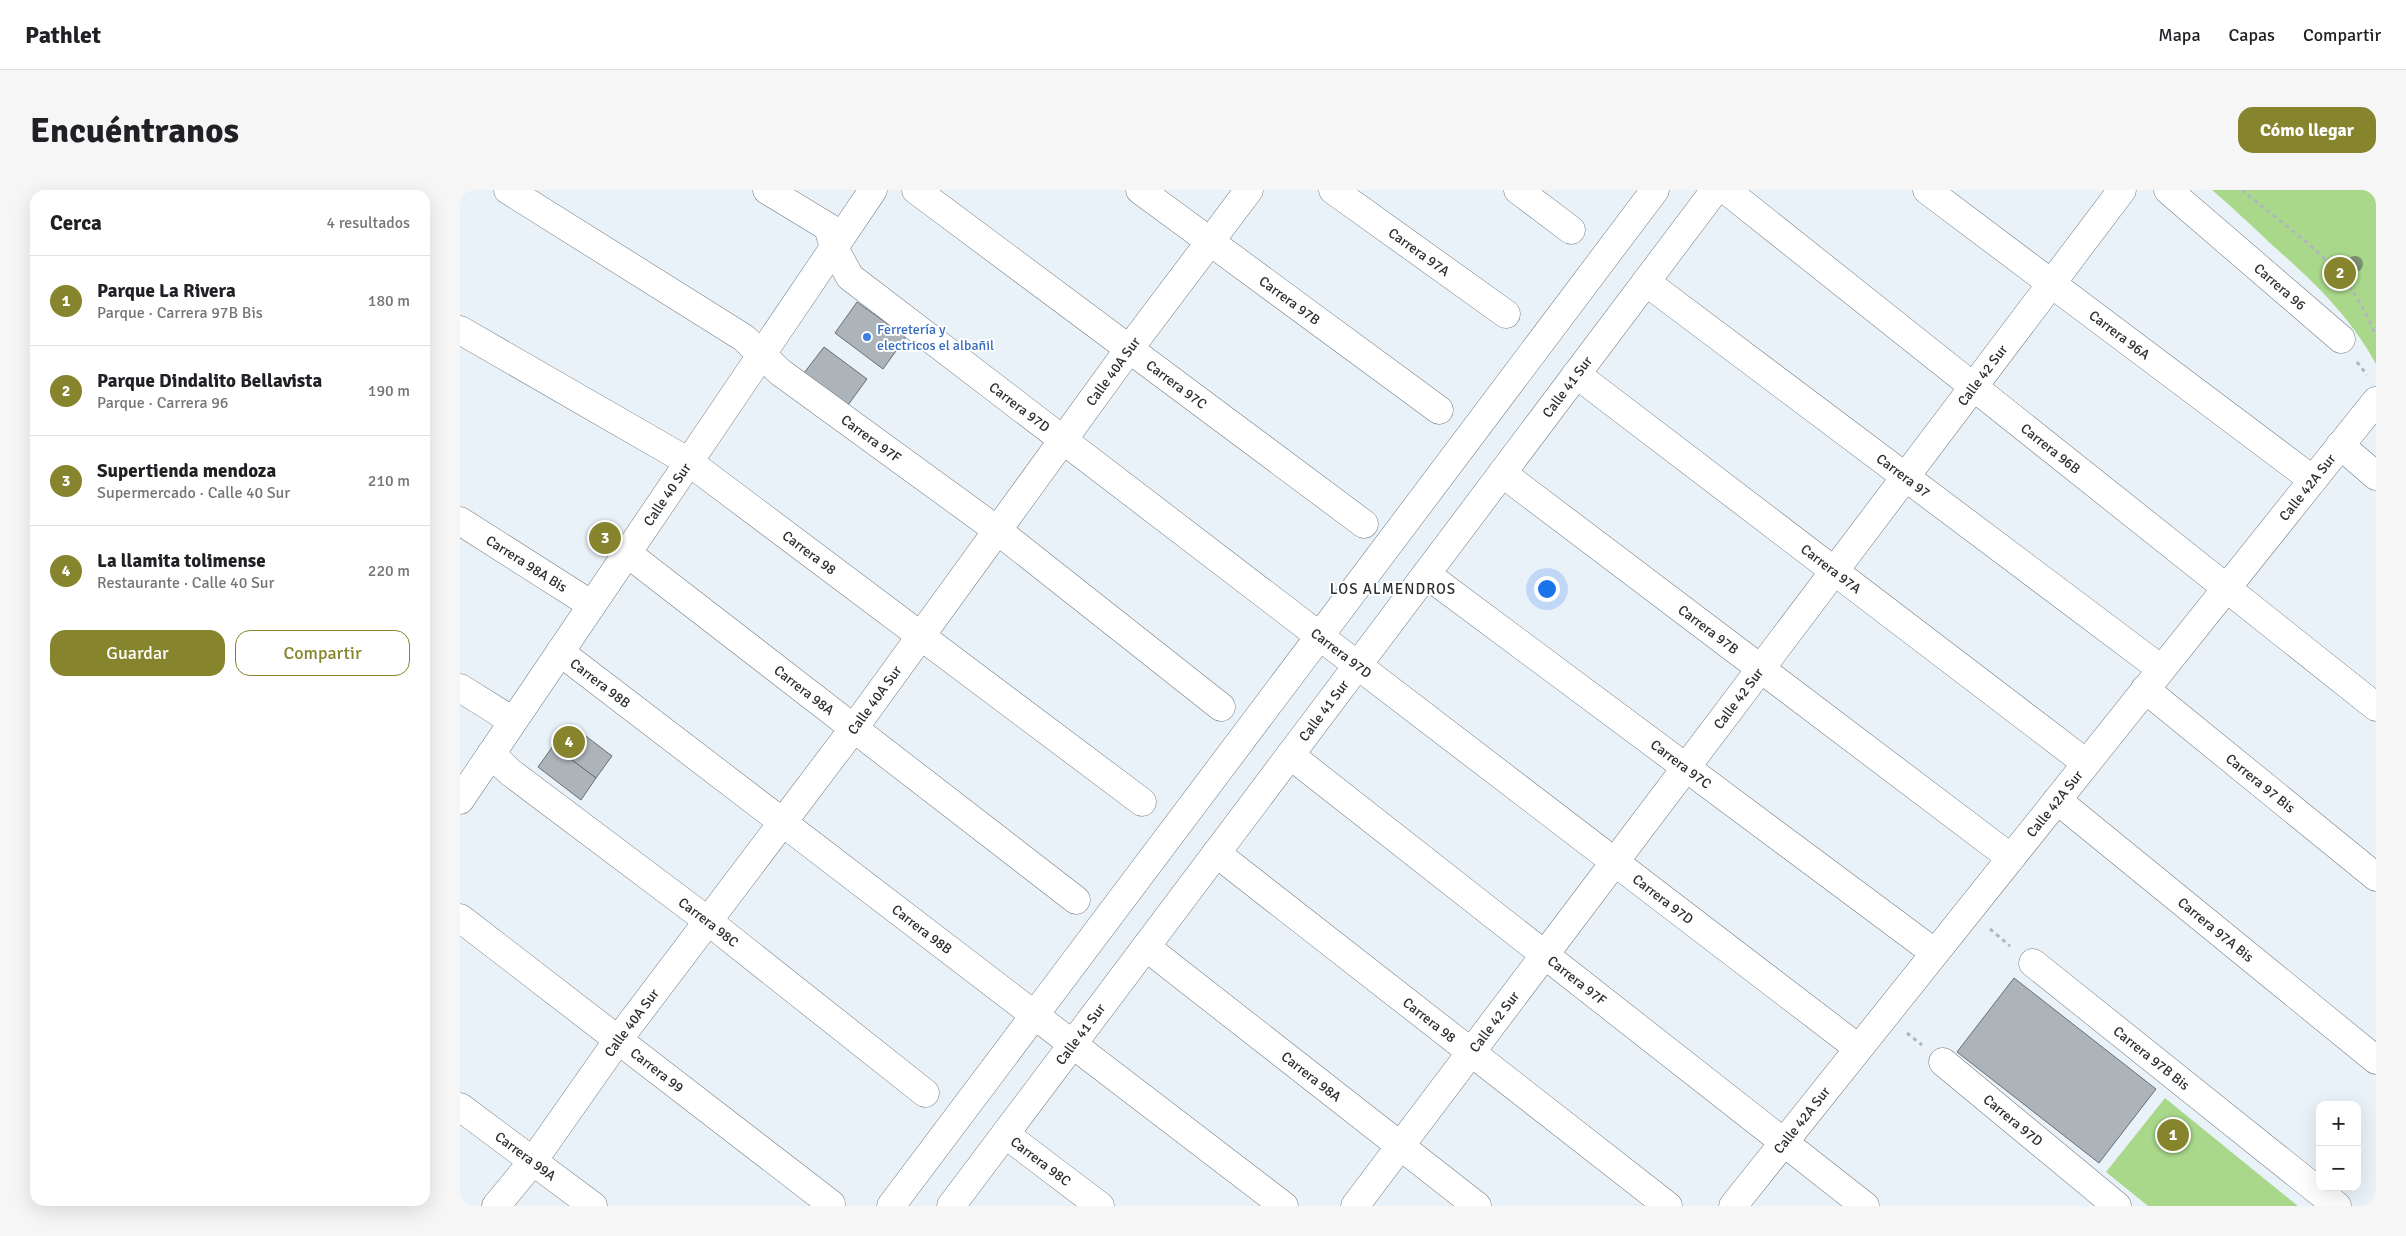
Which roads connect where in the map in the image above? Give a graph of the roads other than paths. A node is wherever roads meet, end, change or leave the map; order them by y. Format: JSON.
{"nodes":[{"id":1,"x":508,"y":190,"type":"edge"},
{"id":2,"x":767,"y":190,"type":"edge"},
{"id":3,"x":873,"y":190,"type":"edge"},
{"id":4,"x":916,"y":190,"type":"edge"},
{"id":5,"x":1140,"y":190,"type":"edge"},
{"id":6,"x":1249,"y":190,"type":"edge"},
{"id":7,"x":1333,"y":190,"type":"edge"},
{"id":8,"x":1518,"y":190,"type":"edge"},
{"id":9,"x":1655,"y":190,"type":"edge"},
{"id":10,"x":1715,"y":190,"type":"edge"},
{"id":11,"x":1726,"y":190,"type":"edge"},
{"id":12,"x":1927,"y":190,"type":"edge"},
{"id":13,"x":2122,"y":190,"type":"edge"},
{"id":14,"x":2168,"y":190,"type":"edge"},
{"id":15,"x":1571,"y":230,"type":"dead end"},
{"id":16,"x":1210,"y":241,"type":"junction"},
{"id":17,"x":834,"y":248,"type":"junction"},
{"id":18,"x":1646,"y":282,"type":"junction"},
{"id":19,"x":2052,"y":284,"type":"junction"},
{"id":20,"x":1506,"y":314,"type":"dead end"},
{"id":21,"x":460,"y":330,"type":"edge"},
{"id":22,"x":2341,"y":339,"type":"road end"},
{"id":23,"x":1130,"y":349,"type":"junction"},
{"id":24,"x":762,"y":354,"type":"junction"},
{"id":25,"x":1576,"y":374,"type":"junction"},
{"id":26,"x":1974,"y":386,"type":"junction"},
{"id":27,"x":2373,"y":391,"type":"edge"},
{"id":28,"x":1439,"y":410,"type":"dead end"},
{"id":29,"x":1064,"y":439,"type":"junction"},
{"id":30,"x":2340,"y":445,"type":"junction"},
{"id":31,"x":689,"y":462,"type":"junction"},
{"id":32,"x":1502,"y":473,"type":"junction"},
{"id":33,"x":1905,"y":476,"type":"junction"},
{"id":34,"x":2376,"y":476,"type":"edge"},
{"id":35,"x":2312,"y":480,"type":"junction"},
{"id":36,"x":460,"y":521,"type":"edge"},
{"id":37,"x":1364,"y":524,"type":"dead end"},
{"id":38,"x":997,"y":530,"type":"junction"},
{"id":39,"x":627,"y":553,"type":"junction"},
{"id":40,"x":1834,"y":570,"type":"junction"},
{"id":41,"x":1426,"y":574,"type":"junction"},
{"id":42,"x":2227,"y":588,"type":"junction"},
{"id":43,"x":592,"y":605,"type":"junction"},
{"id":44,"x":921,"y":635,"type":"junction"},
{"id":45,"x":1320,"y":636,"type":"junction"},
{"id":46,"x":560,"y":652,"type":"junction"},
{"id":47,"x":1358,"y":665,"type":"junction"},
{"id":48,"x":1760,"y":668,"type":"junction"},
{"id":49,"x":2153,"y":679,"type":"junction"},
{"id":50,"x":460,"y":688,"type":"edge"},
{"id":51,"x":1221,"y":707,"type":"dead end"},
{"id":52,"x":2376,"y":707,"type":"edge"},
{"id":53,"x":513,"y":721,"type":"junction"},
{"id":54,"x":854,"y":728,"type":"junction"},
{"id":55,"x":491,"y":754,"type":"junction"},
{"id":56,"x":1290,"y":755,"type":"junction"},
{"id":57,"x":2086,"y":763,"type":"junction"},
{"id":58,"x":1685,"y":767,"type":"junction"},
{"id":59,"x":460,"y":800,"type":"edge"},
{"id":60,"x":2057,"y":800,"type":"junction"},
{"id":61,"x":1142,"y":802,"type":"dead end"},
{"id":62,"x":783,"y":822,"type":"junction"},
{"id":63,"x":1216,"y":853,"type":"junction"},
{"id":64,"x":2011,"y":858,"type":"junction"},
{"id":65,"x":1613,"y":861,"type":"junction"},
{"id":66,"x":2376,"y":877,"type":"edge"},
{"id":67,"x":1076,"y":900,"type":"dead end"},
{"id":68,"x":460,"y":918,"type":"edge"},
{"id":69,"x":708,"y":921,"type":"junction"},
{"id":70,"x":1146,"y":947,"type":"junction"},
{"id":71,"x":1935,"y":953,"type":"junction"},
{"id":72,"x":1544,"y":954,"type":"junction"},
{"id":73,"x":2033,"y":963,"type":"road end"},
{"id":74,"x":1035,"y":1015,"type":"junction"},
{"id":75,"x":618,"y":1040,"type":"junction"},
{"id":76,"x":1072,"y":1044,"type":"junction"},
{"id":77,"x":1858,"y":1048,"type":"junction"},
{"id":78,"x":1471,"y":1052,"type":"junction"},
{"id":79,"x":2376,"y":1060,"type":"edge"},
{"id":80,"x":1943,"y":1062,"type":"road end"},
{"id":81,"x":925,"y":1093,"type":"dead end"},
{"id":82,"x":460,"y":1107,"type":"edge"},
{"id":83,"x":1005,"y":1134,"type":"junction"},
{"id":84,"x":1784,"y":1142,"type":"junction"},
{"id":85,"x":1401,"y":1146,"type":"junction"},
{"id":86,"x":533,"y":1161,"type":"junction"},
{"id":87,"x":831,"y":1204,"type":"dead end"},
{"id":88,"x":496,"y":1206,"type":"edge"},
{"id":89,"x":593,"y":1206,"type":"edge"},
{"id":90,"x":891,"y":1206,"type":"edge"},
{"id":91,"x":951,"y":1206,"type":"edge"},
{"id":92,"x":1100,"y":1206,"type":"edge"},
{"id":93,"x":1284,"y":1206,"type":"edge"},
{"id":94,"x":1355,"y":1206,"type":"edge"},
{"id":95,"x":1477,"y":1206,"type":"edge"},
{"id":96,"x":1668,"y":1206,"type":"edge"},
{"id":97,"x":1733,"y":1206,"type":"edge"},
{"id":98,"x":1865,"y":1206,"type":"edge"},
{"id":99,"x":2116,"y":1206,"type":"edge"},
{"id":100,"x":2337,"y":1206,"type":"edge"}],
"edges":[{"from":1,"to":24,"type":"street","name":"Carrera 97F"},
{"from":2,"to":17,"type":"street","name":"Carrera 97D"},
{"from":3,"to":17,"type":"street","name":"Calle 40 Sur"},
{"from":4,"to":23,"type":"street","name":"Carrera 97C"},
{"from":5,"to":16,"type":"street","name":"Carrera 97B"},
{"from":6,"to":16,"type":"street","name":"Calle 40A Sur"},
{"from":7,"to":20,"type":"street","name":"Carrera 97A"},
{"from":8,"to":15,"type":"street"},
{"from":9,"to":45,"type":"street"},
{"from":10,"to":18,"type":"street","name":"Calle 41 Sur"},
{"from":11,"to":26,"type":"street","name":"Carrera 96B"},
{"from":12,"to":19,"type":"street","name":"Carrera 96A"},
{"from":13,"to":19,"type":"street","name":"Calle 42 Sur"},
{"from":14,"to":22,"type":"street","name":"Carrera 96"},
{"from":16,"to":23,"type":"street","name":"Calle 40A Sur"},
{"from":16,"to":28,"type":"street","name":"Carrera 97B"},
{"from":17,"to":24,"type":"street","name":"Calle 40 Sur"},
{"from":17,"to":29,"type":"street","name":"Carrera 97D"},
{"from":18,"to":25,"type":"street","name":"Calle 41 Sur"},
{"from":18,"to":33,"type":"street","name":"Carrera 97"},
{"from":19,"to":26,"type":"street","name":"Calle 42 Sur"},
{"from":19,"to":35,"type":"street","name":"Carrera 96A"},
{"from":21,"to":31,"type":"street","name":"Carrera 98"},
{"from":23,"to":29,"type":"street","name":"Calle 40A Sur"},
{"from":23,"to":37,"type":"street","name":"Carrera 97C"},
{"from":24,"to":31,"type":"street","name":"Calle 40 Sur"},
{"from":24,"to":38,"type":"street","name":"Carrera 97F"},
{"from":25,"to":32,"type":"street","name":"Calle 41 Sur"},
{"from":25,"to":40,"type":"street","name":"Carrera 97A"},
{"from":26,"to":33,"type":"street","name":"Calle 42 Sur"},
{"from":26,"to":42,"type":"street","name":"Carrera 96B"},
{"from":27,"to":30,"type":"street","name":"Calle 42A Sur"},
{"from":29,"to":38,"type":"street","name":"Calle 40A Sur"},
{"from":29,"to":45,"type":"street","name":"Carrera 97D"},
{"from":30,"to":34,"type":"street"},
{"from":30,"to":35,"type":"street","name":"Calle 42A Sur"},
{"from":31,"to":39,"type":"street","name":"Calle 40 Sur"},
{"from":31,"to":44,"type":"street","name":"Carrera 98"},
{"from":32,"to":41,"type":"street","name":"Calle 41 Sur"},
{"from":32,"to":48,"type":"street","name":"Carrera 97B"},
{"from":33,"to":40,"type":"street","name":"Calle 42 Sur"},
{"from":33,"to":49,"type":"street","name":"Carrera 97"},
{"from":35,"to":42,"type":"street","name":"Calle 42A Sur"},
{"from":36,"to":43,"type":"street","name":"Carrera 98A Bis"},
{"from":38,"to":44,"type":"street","name":"Calle 40A Sur"},
{"from":38,"to":51,"type":"street","name":"Carrera 97F"},
{"from":39,"to":43,"type":"street","name":"Calle 40 Sur"},
{"from":39,"to":54,"type":"street","name":"Carrera 98A"},
{"from":40,"to":48,"type":"street","name":"Calle 42 Sur"},
{"from":40,"to":57,"type":"street","name":"Carrera 97A"},
{"from":41,"to":47,"type":"street","name":"Calle 41 Sur"},
{"from":41,"to":58,"type":"street","name":"Carrera 97C"},
{"from":42,"to":49,"type":"street","name":"Calle 42A Sur"},
{"from":42,"to":52,"type":"street","name":"Carrera 96B"},
{"from":43,"to":46,"type":"street","name":"Calle 40 Sur"},
{"from":44,"to":54,"type":"street","name":"Calle 40A Sur"},
{"from":44,"to":61,"type":"street","name":"Carrera 98"},
{"from":45,"to":47,"type":"street","name":"Carrera 97D"},
{"from":45,"to":74,"type":"street"},
{"from":46,"to":53,"type":"street","name":"Calle 40 Sur"},
{"from":46,"to":62,"type":"street","name":"Carrera 98B"},
{"from":47,"to":56,"type":"street","name":"Calle 41 Sur"},
{"from":47,"to":65,"type":"street","name":"Carrera 97D"},
{"from":48,"to":58,"type":"street","name":"Calle 42 Sur"},
{"from":48,"to":64,"type":"street","name":"Carrera 97B"},
{"from":49,"to":57,"type":"street","name":"Calle 42A Sur"},
{"from":49,"to":66,"type":"street","name":"Carrera 97 Bis"},
{"from":50,"to":53,"type":"street"},
{"from":53,"to":55,"type":"street","name":"Calle 40 Sur"},
{"from":54,"to":62,"type":"street","name":"Calle 40A Sur"},
{"from":54,"to":67,"type":"street","name":"Carrera 98A"},
{"from":55,"to":59,"type":"street","name":"Calle 40 Sur"},
{"from":55,"to":69,"type":"street","name":"Carrera 98C"},
{"from":56,"to":63,"type":"street","name":"Calle 41 Sur"},
{"from":56,"to":72,"type":"street","name":"Carrera 97F"},
{"from":57,"to":60,"type":"street","name":"Calle 42A Sur"},
{"from":58,"to":65,"type":"street","name":"Calle 42 Sur"},
{"from":58,"to":71,"type":"street","name":"Carrera 97C"},
{"from":60,"to":64,"type":"street","name":"Calle 42A Sur"},
{"from":60,"to":79,"type":"street","name":"Carrera 97A Bis"},
{"from":62,"to":69,"type":"street","name":"Calle 40A Sur"},
{"from":62,"to":74,"type":"street","name":"Carrera 98B"},
{"from":63,"to":70,"type":"street","name":"Calle 41 Sur"},
{"from":63,"to":78,"type":"street","name":"Carrera 98"},
{"from":64,"to":71,"type":"street","name":"Calle 42A Sur"},
{"from":65,"to":72,"type":"street","name":"Calle 42 Sur"},
{"from":65,"to":77,"type":"street","name":"Carrera 97D"},
{"from":68,"to":75,"type":"street","name":"Carrera 99"},
{"from":69,"to":75,"type":"street","name":"Calle 40A Sur"},
{"from":69,"to":81,"type":"street","name":"Carrera 98C"},
{"from":70,"to":76,"type":"street","name":"Calle 41 Sur"},
{"from":70,"to":85,"type":"street","name":"Carrera 98A"},
{"from":71,"to":77,"type":"street","name":"Calle 42A Sur"},
{"from":72,"to":78,"type":"street","name":"Calle 42 Sur"},
{"from":72,"to":84,"type":"street","name":"Carrera 97F"},
{"from":73,"to":100,"type":"street","name":"Carrera 97B Bis"},
{"from":74,"to":76,"type":"street","name":"Carrera 98B"},
{"from":74,"to":90,"type":"street"},
{"from":75,"to":86,"type":"street","name":"Calle 40A Sur"},
{"from":75,"to":87,"type":"street","name":"Carrera 99"},
{"from":76,"to":83,"type":"street","name":"Calle 41 Sur"},
{"from":76,"to":93,"type":"street","name":"Carrera 98B"},
{"from":77,"to":84,"type":"street","name":"Calle 42A Sur"},
{"from":78,"to":85,"type":"street","name":"Calle 42 Sur"},
{"from":78,"to":96,"type":"street","name":"Carrera 98"},
{"from":80,"to":99,"type":"street","name":"Carrera 97D"},
{"from":82,"to":86,"type":"street","name":"Carrera 99A"},
{"from":83,"to":91,"type":"street","name":"Calle 41 Sur"},
{"from":83,"to":92,"type":"street","name":"Carrera 98C"},
{"from":84,"to":97,"type":"street","name":"Calle 42A Sur"},
{"from":84,"to":98,"type":"street","name":"Carrera 97F"},
{"from":85,"to":94,"type":"street","name":"Calle 42 Sur"},
{"from":85,"to":95,"type":"street","name":"Carrera 98A"},
{"from":86,"to":88,"type":"street","name":"Calle 40A Sur"},
{"from":86,"to":89,"type":"street","name":"Carrera 99A"}]}
